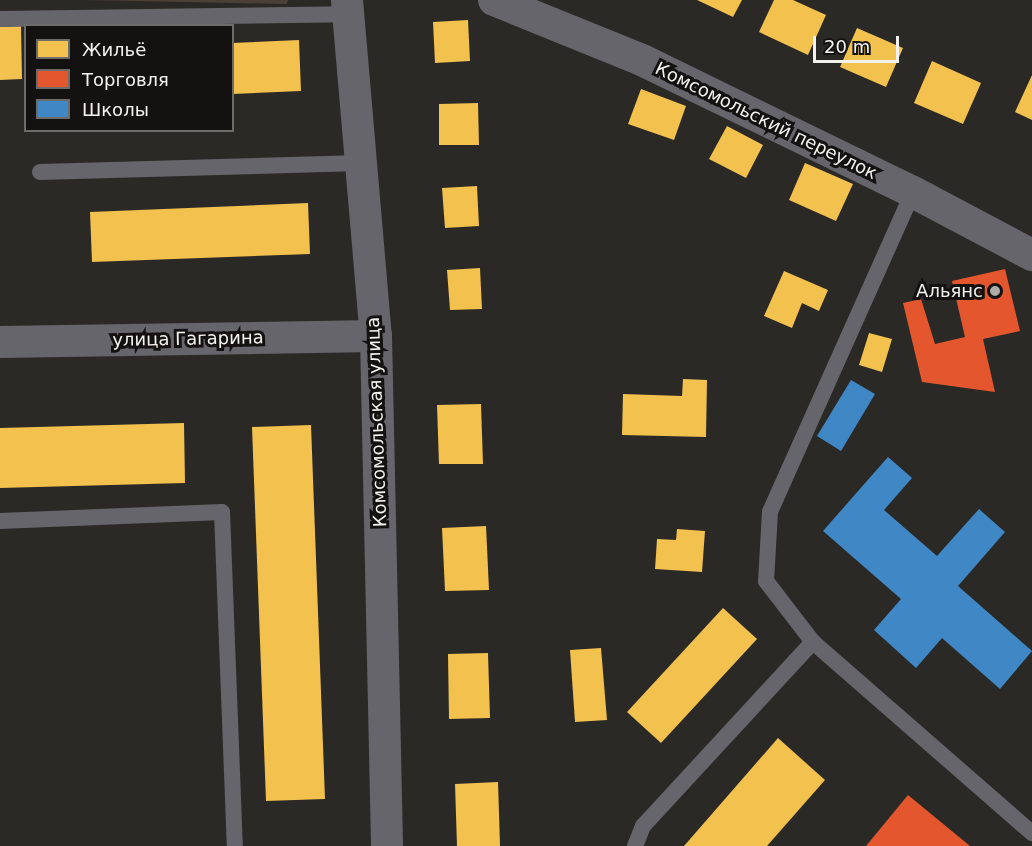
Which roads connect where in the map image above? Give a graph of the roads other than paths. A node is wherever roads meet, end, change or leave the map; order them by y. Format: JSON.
{"nodes":[{"id":1,"x":494,"y":0,"type":"edge"},
{"id":2,"x":348,"y":7,"type":"edge"},
{"id":3,"x":0,"y":19,"type":"edge"},
{"id":4,"x":362,"y":163,"type":"junction"},
{"id":5,"x":40,"y":172,"type":"dead end"},
{"id":6,"x":913,"y":192,"type":"junction"},
{"id":7,"x":1032,"y":255,"type":"edge"},
{"id":8,"x":376,"y":336,"type":"junction"},
{"id":9,"x":0,"y":342,"type":"edge"},
{"id":10,"x":0,"y":521,"type":"edge"},
{"id":11,"x":813,"y":642,"type":"junction"},
{"id":12,"x":1032,"y":833,"type":"edge"},
{"id":13,"x":235,"y":846,"type":"edge"},
{"id":14,"x":387,"y":846,"type":"edge"},
{"id":15,"x":635,"y":846,"type":"edge"}],
"edges":[{"from":1,"to":6,"type":"street","name":"Комсомольский переулок"},
{"from":2,"to":3,"type":"lane"},
{"from":2,"to":4,"type":"street","name":"Комсомольская улица"},
{"from":4,"to":5,"type":"lane"},
{"from":4,"to":8,"type":"street","name":"Комсомольская улица"},
{"from":6,"to":7,"type":"street","name":"Комсомольский переулок"},
{"from":6,"to":11,"type":"lane"},
{"from":8,"to":9,"type":"street","name":"улица Гагарина"},
{"from":8,"to":14,"type":"street","name":"Комсомольская улица"},
{"from":10,"to":13,"type":"lane"},
{"from":11,"to":12,"type":"lane"},
{"from":11,"to":15,"type":"lane"}]}
